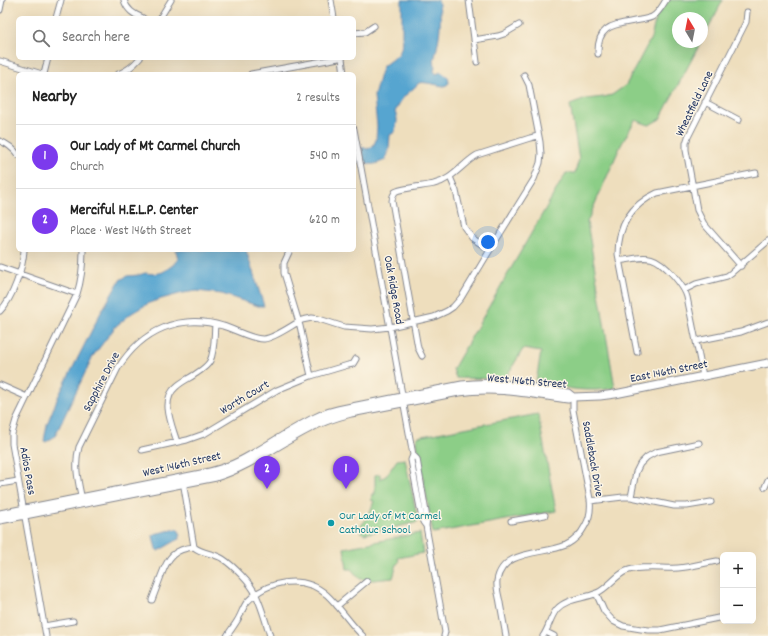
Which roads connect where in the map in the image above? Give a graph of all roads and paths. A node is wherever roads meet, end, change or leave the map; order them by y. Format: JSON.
{"nodes":[{"id":1,"x":2,"y":0,"type":"edge"},
{"id":2,"x":61,"y":0,"type":"edge"},
{"id":3,"x":124,"y":0,"type":"edge"},
{"id":4,"x":171,"y":0,"type":"edge"},
{"id":5,"x":331,"y":0,"type":"edge"},
{"id":6,"x":469,"y":0,"type":"edge"},
{"id":7,"x":666,"y":0,"type":"edge"},
{"id":8,"x":0,"y":10,"type":"edge"},
{"id":9,"x":747,"y":12,"type":"dead end"},
{"id":10,"x":57,"y":16,"type":"edge"},
{"id":11,"x":139,"y":16,"type":"edge"},
{"id":12,"x":161,"y":16,"type":"edge"},
{"id":13,"x":334,"y":16,"type":"edge"},
{"id":14,"x":519,"y":25,"type":"dead end"},
{"id":15,"x":374,"y":26,"type":"dead end"},
{"id":16,"x":356,"y":33,"type":"edge"},
{"id":17,"x":474,"y":40,"type":"junction"},
{"id":18,"x":598,"y":54,"type":"dead end"},
{"id":19,"x":47,"y":60,"type":"edge"},
{"id":20,"x":138,"y":60,"type":"edge"},
{"id":21,"x":329,"y":60,"type":"edge"},
{"id":22,"x":340,"y":60,"type":"edge"},
{"id":23,"x":0,"y":61,"type":"edge"},
{"id":24,"x":477,"y":62,"type":"dead end"},
{"id":25,"x":36,"y":72,"type":"edge"},
{"id":26,"x":44,"y":72,"type":"edge"},
{"id":27,"x":123,"y":72,"type":"edge"},
{"id":28,"x":262,"y":72,"type":"edge"},
{"id":29,"x":344,"y":72,"type":"edge"},
{"id":30,"x":524,"y":75,"type":"dead end"},
{"id":31,"x":705,"y":102,"type":"junction"},
{"id":32,"x":740,"y":120,"type":"dead end"},
{"id":33,"x":538,"y":136,"type":"junction"},
{"id":34,"x":356,"y":140,"type":"edge"},
{"id":35,"x":0,"y":141,"type":"edge"},
{"id":36,"x":16,"y":152,"type":"edge"},
{"id":37,"x":756,"y":173,"type":"dead end"},
{"id":38,"x":450,"y":177,"type":"junction"},
{"id":39,"x":692,"y":186,"type":"junction"},
{"id":40,"x":768,"y":241,"type":"edge"},
{"id":41,"x":490,"y":250,"type":"junction"},
{"id":42,"x":24,"y":252,"type":"edge"},
{"id":43,"x":83,"y":252,"type":"edge"},
{"id":44,"x":289,"y":252,"type":"edge"},
{"id":45,"x":619,"y":261,"type":"junction"},
{"id":46,"x":741,"y":266,"type":"junction"},
{"id":47,"x":0,"y":267,"type":"edge"},
{"id":48,"x":20,"y":274,"type":"junction"},
{"id":49,"x":684,"y":290,"type":"junction"},
{"id":50,"x":77,"y":294,"type":"junction"},
{"id":51,"x":0,"y":311,"type":"edge"},
{"id":52,"x":299,"y":322,"type":"junction"},
{"id":53,"x":414,"y":322,"type":"junction"},
{"id":54,"x":768,"y":322,"type":"edge"},
{"id":55,"x":215,"y":324,"type":"junction"},
{"id":56,"x":390,"y":327,"type":"junction"},
{"id":57,"x":696,"y":341,"type":"junction"},
{"id":58,"x":637,"y":352,"type":"dead end"},
{"id":59,"x":422,"y":356,"type":"dead end"},
{"id":60,"x":356,"y":359,"type":"dead end"},
{"id":61,"x":768,"y":363,"type":"edge"},
{"id":62,"x":311,"y":376,"type":"junction"},
{"id":63,"x":703,"y":376,"type":"junction"},
{"id":64,"x":0,"y":385,"type":"edge"},
{"id":65,"x":27,"y":397,"type":"junction"},
{"id":66,"x":573,"y":397,"type":"junction"},
{"id":67,"x":403,"y":400,"type":"junction"},
{"id":68,"x":177,"y":442,"type":"junction"},
{"id":69,"x":699,"y":443,"type":"dead end"},
{"id":70,"x":142,"y":450,"type":"dead end"},
{"id":71,"x":768,"y":480,"type":"edge"},
{"id":72,"x":18,"y":481,"type":"junction"},
{"id":73,"x":182,"y":481,"type":"junction"},
{"id":74,"x":0,"y":484,"type":"edge"},
{"id":75,"x":765,"y":487,"type":"dead end"},
{"id":76,"x":631,"y":497,"type":"junction"},
{"id":77,"x":82,"y":501,"type":"junction"},
{"id":78,"x":590,"y":501,"type":"junction"},
{"id":79,"x":711,"y":502,"type":"dead end"},
{"id":80,"x":24,"y":512,"type":"junction"},
{"id":81,"x":0,"y":514,"type":"edge"},
{"id":82,"x":544,"y":515,"type":"dead end"},
{"id":83,"x":0,"y":520,"type":"edge"},
{"id":84,"x":511,"y":521,"type":"dead end"},
{"id":85,"x":194,"y":547,"type":"junction"},
{"id":86,"x":717,"y":561,"type":"dead end"},
{"id":87,"x":367,"y":581,"type":"dead end"},
{"id":88,"x":596,"y":593,"type":"junction"},
{"id":89,"x":256,"y":594,"type":"junction"},
{"id":90,"x":152,"y":600,"type":"dead end"},
{"id":91,"x":337,"y":606,"type":"junction"},
{"id":92,"x":720,"y":618,"type":"edge"},
{"id":93,"x":73,"y":621,"type":"dead end"},
{"id":94,"x":44,"y":626,"type":"junction"},
{"id":95,"x":446,"y":634,"type":"edge"},
{"id":96,"x":544,"y":634,"type":"edge"},
{"id":97,"x":46,"y":636,"type":"edge"},
{"id":98,"x":227,"y":636,"type":"edge"},
{"id":99,"x":270,"y":636,"type":"edge"},
{"id":100,"x":363,"y":636,"type":"edge"},
{"id":101,"x":506,"y":636,"type":"edge"},
{"id":102,"x":554,"y":636,"type":"edge"}],
"edges":[{"from":1,"to":8,"type":"street"},
{"from":2,"to":10,"type":"street"},
{"from":3,"to":11,"type":"street"},
{"from":4,"to":12,"type":"street"},
{"from":5,"to":13,"type":"street"},
{"from":6,"to":17,"type":"street"},
{"from":7,"to":18,"type":"street"},
{"from":9,"to":31,"type":"street","name":"Wheatfield Lane"},
{"from":14,"to":17,"type":"street"},
{"from":15,"to":16,"type":"street"},
{"from":17,"to":24,"type":"street"},
{"from":19,"to":26,"type":"street"},
{"from":20,"to":27,"type":"street"},
{"from":21,"to":28,"type":"street"},
{"from":22,"to":29,"type":"street"},
{"from":23,"to":25,"type":"street"},
{"from":30,"to":33,"type":"street","name":"Sapphire Drive"},
{"from":31,"to":32,"type":"street"},
{"from":31,"to":39,"type":"street","name":"Wheatfield Lane"},
{"from":33,"to":38,"type":"street"},
{"from":33,"to":41,"type":"street","name":"Sapphire Drive"},
{"from":34,"to":56,"type":"street","name":"Oak Ridge Road"},
{"from":35,"to":36,"type":"street"},
{"from":37,"to":39,"type":"street"},
{"from":38,"to":41,"type":"street"},
{"from":38,"to":53,"type":"street"},
{"from":39,"to":45,"type":"street"},
{"from":39,"to":46,"type":"street","name":"Wheatfield Lane"},
{"from":40,"to":46,"type":"street"},
{"from":41,"to":53,"type":"street","name":"Sapphire Drive"},
{"from":42,"to":48,"type":"street"},
{"from":43,"to":50,"type":"street","name":"Adios Pass"},
{"from":44,"to":52,"type":"street"},
{"from":45,"to":49,"type":"street"},
{"from":45,"to":58,"type":"street"},
{"from":46,"to":49,"type":"street"},
{"from":47,"to":48,"type":"street"},
{"from":48,"to":50,"type":"street"},
{"from":48,"to":51,"type":"street"},
{"from":49,"to":57,"type":"street"},
{"from":50,"to":65,"type":"street","name":"Adios Pass"},
{"from":52,"to":55,"type":"street","name":"Sapphire Drive"},
{"from":52,"to":56,"type":"street","name":"Sapphire Drive"},
{"from":52,"to":62,"type":"street"},
{"from":53,"to":56,"type":"street","name":"Sapphire Drive"},
{"from":53,"to":59,"type":"street"},
{"from":54,"to":57,"type":"street"},
{"from":55,"to":68,"type":"street"},
{"from":55,"to":77,"type":"street","name":"Sapphire Drive"},
{"from":56,"to":67,"type":"street","name":"Oak Ridge Road"},
{"from":57,"to":63,"type":"street"},
{"from":60,"to":62,"type":"street","name":"Worth Court"},
{"from":61,"to":63,"type":"main road","name":"East 146th Street"},
{"from":62,"to":68,"type":"street","name":"Worth Court"},
{"from":63,"to":66,"type":"main road","name":"East 146th Street"},
{"from":64,"to":65,"type":"street"},
{"from":65,"to":72,"type":"street","name":"Adios Pass"},
{"from":66,"to":67,"type":"main road","name":"West 146th Street"},
{"from":66,"to":78,"type":"street","name":"Saddleback Drive"},
{"from":67,"to":73,"type":"main road","name":"West 146th Street"},
{"from":67,"to":95,"type":"street","name":"Oak Ridge Road"},
{"from":68,"to":70,"type":"street","name":"Worth Court"},
{"from":69,"to":76,"type":"street"},
{"from":71,"to":75,"type":"street"},
{"from":72,"to":74,"type":"street"},
{"from":72,"to":80,"type":"street","name":"Adios Pass"},
{"from":73,"to":77,"type":"main road","name":"West 146th Street"},
{"from":73,"to":85,"type":"street"},
{"from":76,"to":78,"type":"street"},
{"from":76,"to":79,"type":"street"},
{"from":77,"to":80,"type":"main road","name":"West 146th Street"},
{"from":78,"to":101,"type":"street","name":"Saddleback Drive"},
{"from":80,"to":81,"type":"main road","name":"West 146th Street"},
{"from":80,"to":83,"type":"main road","name":"West 146th Street"},
{"from":80,"to":94,"type":"street","name":"Adios Pass"},
{"from":82,"to":84,"type":"street"},
{"from":85,"to":89,"type":"street"},
{"from":85,"to":90,"type":"street"},
{"from":86,"to":88,"type":"street"},
{"from":87,"to":91,"type":"street"},
{"from":88,"to":92,"type":"street"},
{"from":88,"to":96,"type":"street"},
{"from":89,"to":91,"type":"street"},
{"from":89,"to":98,"type":"street"},
{"from":89,"to":99,"type":"street"},
{"from":91,"to":100,"type":"street"},
{"from":93,"to":94,"type":"street"},
{"from":94,"to":97,"type":"street","name":"Adios Pass"},
{"from":96,"to":102,"type":"street"}]}
